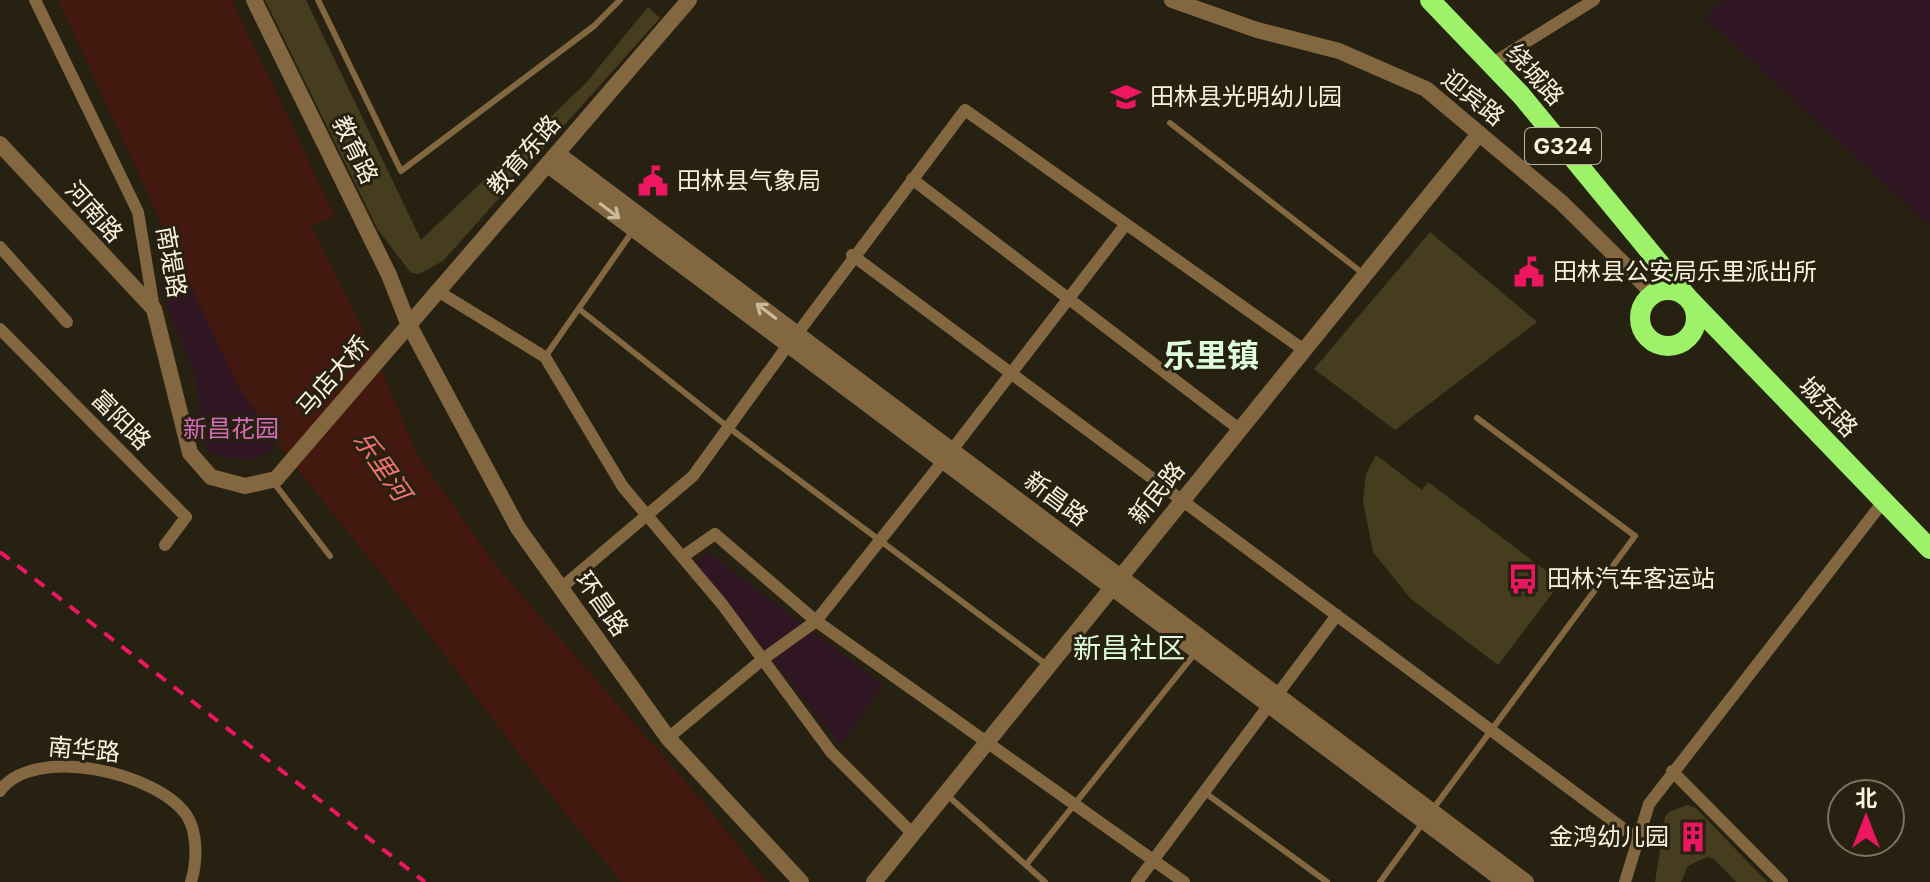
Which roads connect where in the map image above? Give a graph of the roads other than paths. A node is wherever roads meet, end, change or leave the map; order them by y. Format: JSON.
{"nodes":[{"id":1,"x":35,"y":0,"type":"edge"},
{"id":2,"x":254,"y":0,"type":"edge"},
{"id":3,"x":318,"y":0,"type":"edge"},
{"id":4,"x":620,"y":0,"type":"edge"},
{"id":5,"x":689,"y":0,"type":"edge"},
{"id":6,"x":1172,"y":0,"type":"edge"},
{"id":7,"x":1430,"y":0,"type":"edge"},
{"id":8,"x":1594,"y":0,"type":"edge"},
{"id":9,"x":1491,"y":64,"type":"junction"},
{"id":10,"x":1170,"y":123,"type":"dead end"},
{"id":11,"x":1479,"y":134,"type":"junction"},
{"id":12,"x":0,"y":144,"type":"edge"},
{"id":13,"x":553,"y":159,"type":"junction"},
{"id":14,"x":912,"y":179,"type":"junction"},
{"id":15,"x":1126,"y":224,"type":"junction"},
{"id":16,"x":634,"y":229,"type":"junction"},
{"id":17,"x":0,"y":247,"type":"edge"},
{"id":18,"x":852,"y":255,"type":"junction"},
{"id":19,"x":1365,"y":275,"type":"junction"},
{"id":20,"x":436,"y":290,"type":"junction"},
{"id":21,"x":1654,"y":294,"type":"junction"},
{"id":22,"x":1689,"y":299,"type":"junction"},
{"id":23,"x":1067,"y":301,"type":"junction"},
{"id":24,"x":154,"y":309,"type":"junction"},
{"id":25,"x":579,"y":309,"type":"junction"},
{"id":26,"x":67,"y":322,"type":"dead end"},
{"id":27,"x":408,"y":323,"type":"junction"},
{"id":28,"x":0,"y":329,"type":"edge"},
{"id":29,"x":792,"y":339,"type":"junction"},
{"id":30,"x":395,"y":341,"type":"joint"},
{"id":31,"x":1304,"y":350,"type":"junction"},
{"id":32,"x":545,"y":357,"type":"junction"},
{"id":33,"x":1011,"y":374,"type":"junction"},
{"id":34,"x":1477,"y":418,"type":"dead end"},
{"id":35,"x":728,"y":427,"type":"junction"},
{"id":36,"x":1239,"y":429,"type":"junction"},
{"id":37,"x":947,"y":456,"type":"junction"},
{"id":38,"x":274,"y":479,"type":"junction"},
{"id":39,"x":1182,"y":501,"type":"junction"},
{"id":40,"x":1883,"y":502,"type":"junction"},
{"id":41,"x":648,"y":516,"type":"junction"},
{"id":42,"x":880,"y":542,"type":"junction"},
{"id":43,"x":165,"y":545,"type":"dead end"},
{"id":44,"x":1930,"y":549,"type":"edge"},
{"id":45,"x":330,"y":556,"type":"dead end"},
{"id":46,"x":682,"y":557,"type":"junction"},
{"id":47,"x":1115,"y":582,"type":"junction"},
{"id":48,"x":561,"y":588,"type":"junction"},
{"id":49,"x":1337,"y":615,"type":"junction"},
{"id":50,"x":816,"y":621,"type":"junction"},
{"id":51,"x":1196,"y":651,"type":"junction"},
{"id":52,"x":763,"y":659,"type":"junction"},
{"id":53,"x":1048,"y":666,"type":"junction"},
{"id":54,"x":1273,"y":700,"type":"junction"},
{"id":55,"x":1491,"y":730,"type":"junction"},
{"id":56,"x":668,"y":738,"type":"junction"},
{"id":57,"x":988,"y":740,"type":"junction"},
{"id":58,"x":1672,"y":771,"type":"junction"},
{"id":59,"x":0,"y":791,"type":"edge"},
{"id":60,"x":1204,"y":792,"type":"junction"},
{"id":61,"x":945,"y":793,"type":"junction"},
{"id":62,"x":1076,"y":804,"type":"junction"},
{"id":63,"x":1428,"y":816,"type":"junction"},
{"id":64,"x":912,"y":833,"type":"junction"},
{"id":65,"x":1636,"y":838,"type":"junction"},
{"id":66,"x":1154,"y":860,"type":"junction"},
{"id":67,"x":1026,"y":865,"type":"junction"},
{"id":68,"x":191,"y":882,"type":"edge"},
{"id":69,"x":801,"y":882,"type":"edge"},
{"id":70,"x":874,"y":882,"type":"edge"},
{"id":71,"x":1045,"y":882,"type":"edge"},
{"id":72,"x":1137,"y":882,"type":"edge"},
{"id":73,"x":1184,"y":882,"type":"edge"},
{"id":74,"x":1327,"y":882,"type":"edge"},
{"id":75,"x":1380,"y":882,"type":"edge"},
{"id":76,"x":1505,"y":882,"type":"edge"},
{"id":77,"x":1526,"y":882,"type":"edge"},
{"id":78,"x":1625,"y":882,"type":"edge"},
{"id":79,"x":1782,"y":882,"type":"edge"}],
"edges":[{"from":1,"to":24,"type":"street","name":"南堤路"},
{"from":2,"to":27,"type":"street","name":"教育路"},
{"from":3,"to":4,"type":"lane"},
{"from":5,"to":13,"type":"street","name":"教育东路"},
{"from":6,"to":11,"type":"street","name":"迎宾路"},
{"from":7,"to":9,"type":"highway","name":"绕城路","number":"G324"},
{"from":8,"to":9,"type":"street"},
{"from":9,"to":22,"type":"highway","name":"绕城路","number":"G324"},
{"from":10,"to":19,"type":"lane"},
{"from":11,"to":19,"type":"street","name":"新民路"},
{"from":11,"to":21,"type":"street","name":"迎宾路"},
{"from":12,"to":24,"type":"street","name":"河南路"},
{"from":13,"to":16,"type":"street","name":"新昌路","one_way":true},
{"from":13,"to":20,"type":"street","name":"教育东路"},
{"from":29,"to":13,"type":"street","name":"新昌路","one_way":true},
{"from":14,"to":15,"type":"street"},
{"from":14,"to":18,"type":"street"},
{"from":14,"to":23,"type":"street"},
{"from":15,"to":23,"type":"street"},
{"from":15,"to":31,"type":"street"},
{"from":16,"to":25,"type":"lane"},
{"from":16,"to":29,"type":"street","name":"新昌路"},
{"from":17,"to":26,"type":"street"},
{"from":18,"to":29,"type":"street"},
{"from":18,"to":33,"type":"street"},
{"from":19,"to":31,"type":"street","name":"新民路"},
{"from":20,"to":27,"type":"street","name":"教育东路"},
{"from":20,"to":32,"type":"street"},
{"from":21,"to":22,"type":"highway"},
{"from":21,"to":22,"type":"highway"},
{"from":22,"to":40,"type":"highway","name":"城东路","number":"G324"},
{"from":23,"to":33,"type":"street"},
{"from":23,"to":36,"type":"street"},
{"from":24,"to":38,"type":"street","name":"南堤路"},
{"from":25,"to":32,"type":"lane"},
{"from":25,"to":35,"type":"lane"},
{"from":27,"to":30,"type":"street","name":"教育东路"},
{"from":27,"to":48,"type":"street","name":"环昌路"},
{"from":28,"to":43,"type":"street","name":"富阳路"},
{"from":29,"to":35,"type":"street"},
{"from":29,"to":37,"type":"street","name":"新昌路"},
{"from":30,"to":38,"type":"street","name":"马店大桥"},
{"from":31,"to":36,"type":"street","name":"新民路"},
{"from":32,"to":41,"type":"street"},
{"from":33,"to":37,"type":"street"},
{"from":33,"to":39,"type":"street"},
{"from":34,"to":55,"type":"lane"},
{"from":35,"to":41,"type":"street"},
{"from":35,"to":42,"type":"lane"},
{"from":36,"to":39,"type":"street","name":"新民路"},
{"from":37,"to":42,"type":"street"},
{"from":37,"to":47,"type":"street","name":"新昌路"},
{"from":38,"to":45,"type":"lane"},
{"from":39,"to":47,"type":"street","name":"新民路"},
{"from":39,"to":49,"type":"street"},
{"from":40,"to":44,"type":"highway","name":"城东路","number":"G324"},
{"from":40,"to":58,"type":"street"},
{"from":41,"to":46,"type":"street"},
{"from":41,"to":48,"type":"street"},
{"from":42,"to":50,"type":"street"},
{"from":42,"to":53,"type":"lane"},
{"from":46,"to":50,"type":"street"},
{"from":46,"to":52,"type":"street"},
{"from":47,"to":51,"type":"street","name":"新昌路"},
{"from":47,"to":53,"type":"street","name":"新民路"},
{"from":47,"to":54,"type":"street","name":"新昌路"},
{"from":48,"to":56,"type":"street","name":"环昌路"},
{"from":49,"to":54,"type":"street"},
{"from":49,"to":55,"type":"street"},
{"from":50,"to":52,"type":"street"},
{"from":50,"to":57,"type":"street"},
{"from":51,"to":54,"type":"street","name":"新昌路"},
{"from":51,"to":62,"type":"lane"},
{"from":52,"to":56,"type":"street"},
{"from":52,"to":64,"type":"street"},
{"from":53,"to":57,"type":"street","name":"新民路"},
{"from":54,"to":60,"type":"street"},
{"from":54,"to":63,"type":"street","name":"新昌路"},
{"from":55,"to":63,"type":"lane"},
{"from":55,"to":65,"type":"street"},
{"from":56,"to":69,"type":"street","name":"环昌路"},
{"from":57,"to":61,"type":"street","name":"新民路"},
{"from":57,"to":62,"type":"street"},
{"from":58,"to":65,"type":"street"},
{"from":58,"to":79,"type":"street"},
{"from":59,"to":68,"type":"street","name":"南华路"},
{"from":60,"to":66,"type":"street"},
{"from":60,"to":74,"type":"lane"},
{"from":61,"to":64,"type":"street","name":"新民路"},
{"from":61,"to":67,"type":"lane"},
{"from":62,"to":66,"type":"street"},
{"from":62,"to":67,"type":"lane"},
{"from":63,"to":75,"type":"lane"},
{"from":63,"to":76,"type":"street","name":"新昌路"},
{"from":63,"to":77,"type":"street","name":"新昌路"},
{"from":64,"to":70,"type":"street","name":"新民路"},
{"from":65,"to":78,"type":"street"},
{"from":66,"to":72,"type":"street"},
{"from":66,"to":73,"type":"street"},
{"from":67,"to":71,"type":"lane"}]}
